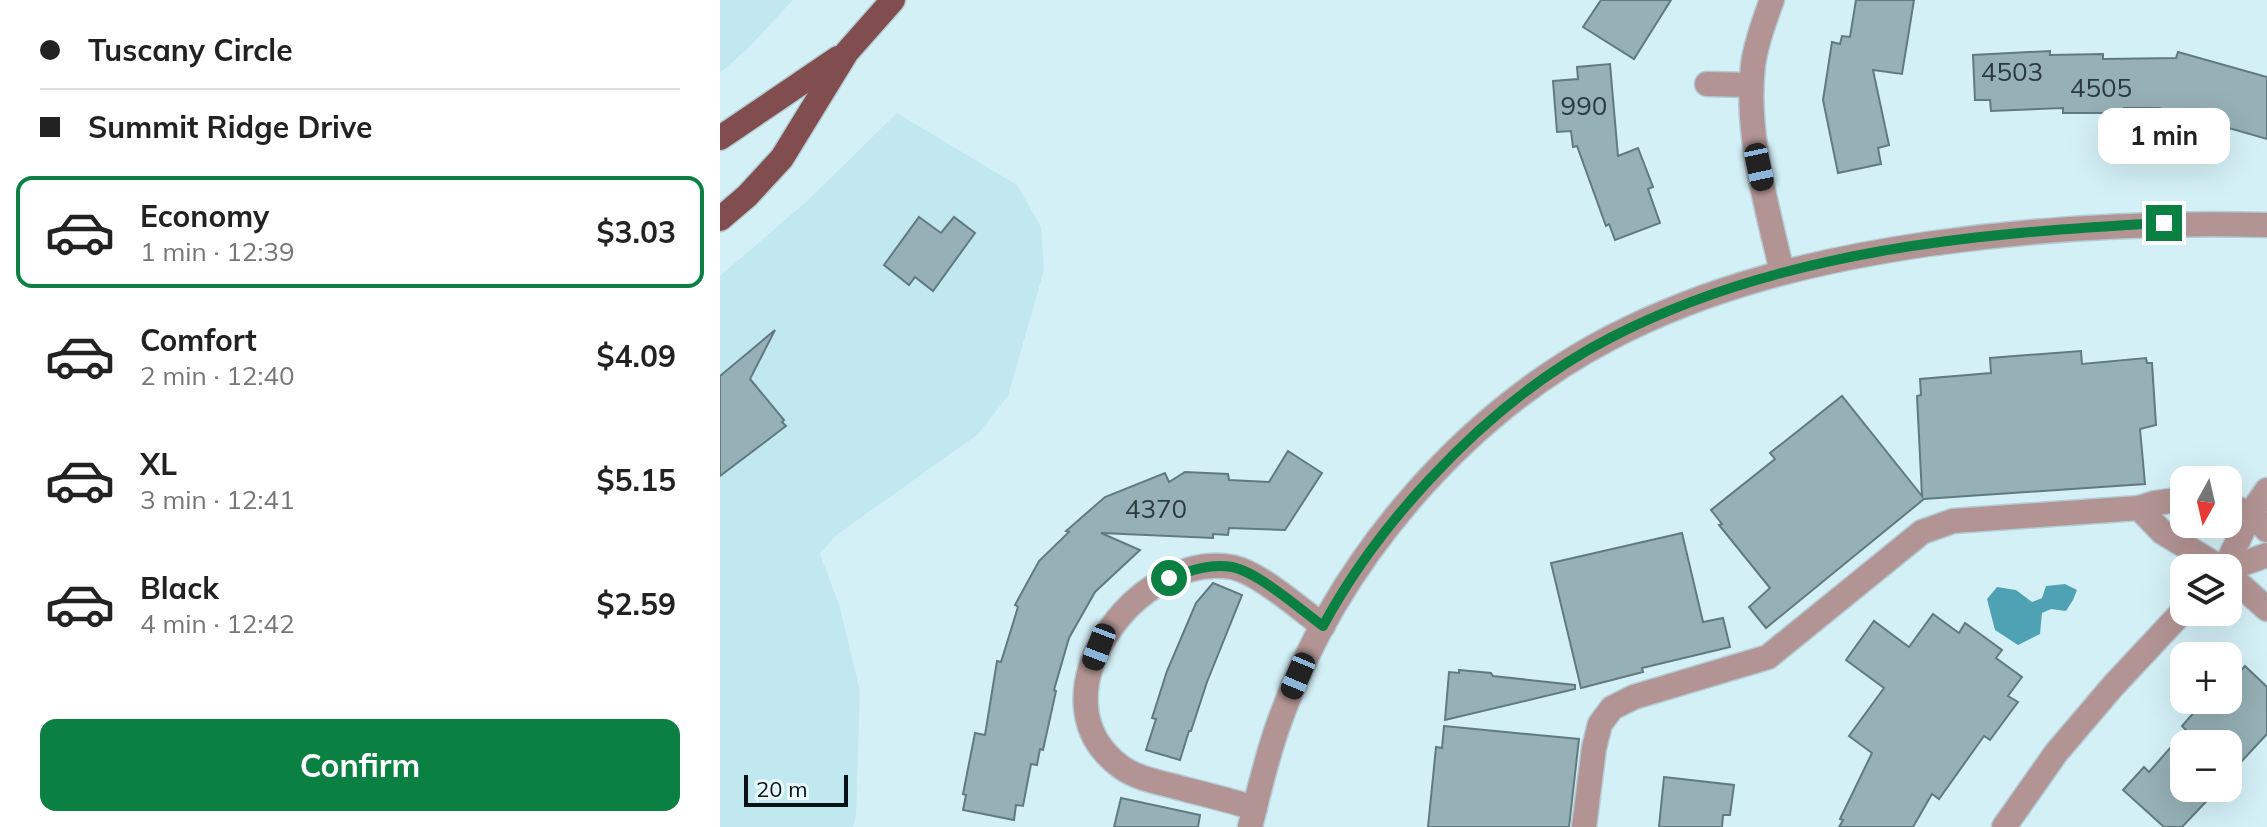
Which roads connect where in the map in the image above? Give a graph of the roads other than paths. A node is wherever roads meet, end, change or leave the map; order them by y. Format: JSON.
{"nodes":[{"id":1,"x":893,"y":0,"type":"edge"},
{"id":2,"x":1772,"y":0,"type":"edge"},
{"id":3,"x":847,"y":52,"type":"junction"},
{"id":4,"x":1707,"y":84,"type":"dead end"},
{"id":5,"x":1751,"y":85,"type":"junction"},
{"id":6,"x":720,"y":138,"type":"edge"},
{"id":7,"x":720,"y":219,"type":"edge"},
{"id":8,"x":2267,"y":225,"type":"edge"},
{"id":9,"x":1782,"y":272,"type":"junction"},
{"id":10,"x":2267,"y":490,"type":"edge"},
{"id":11,"x":2170,"y":501,"type":"edge"},
{"id":12,"x":2139,"y":508,"type":"junction"},
{"id":13,"x":2249,"y":517,"type":"edge"},
{"id":14,"x":2199,"y":554,"type":"edge"},
{"id":15,"x":2233,"y":554,"type":"edge"},
{"id":16,"x":2267,"y":555,"type":"edge"},
{"id":17,"x":2242,"y":564,"type":"edge"},
{"id":18,"x":2242,"y":585,"type":"edge"},
{"id":19,"x":2267,"y":609,"type":"edge"},
{"id":20,"x":2170,"y":625,"type":"edge"},
{"id":21,"x":1323,"y":626,"type":"junction"},
{"id":22,"x":1253,"y":817,"type":"edge"},
{"id":23,"x":1584,"y":827,"type":"edge"},
{"id":24,"x":2004,"y":827,"type":"edge"}],
"edges":[{"from":1,"to":3,"type":"main road"},
{"from":2,"to":5,"type":"street"},
{"from":3,"to":6,"type":"main road"},
{"from":3,"to":7,"type":"main road"},
{"from":4,"to":5,"type":"street"},
{"from":5,"to":9,"type":"street"},
{"from":8,"to":9,"type":"street"},
{"from":9,"to":21,"type":"street"},
{"from":10,"to":13,"type":"street"},
{"from":11,"to":12,"type":"street"},
{"from":12,"to":14,"type":"street"},
{"from":12,"to":23,"type":"street"},
{"from":13,"to":15,"type":"street"},
{"from":16,"to":17,"type":"street"},
{"from":18,"to":19,"type":"street"},
{"from":20,"to":24,"type":"street"},
{"from":21,"to":22,"type":"street"},
{"from":21,"to":22,"type":"street"}]}
